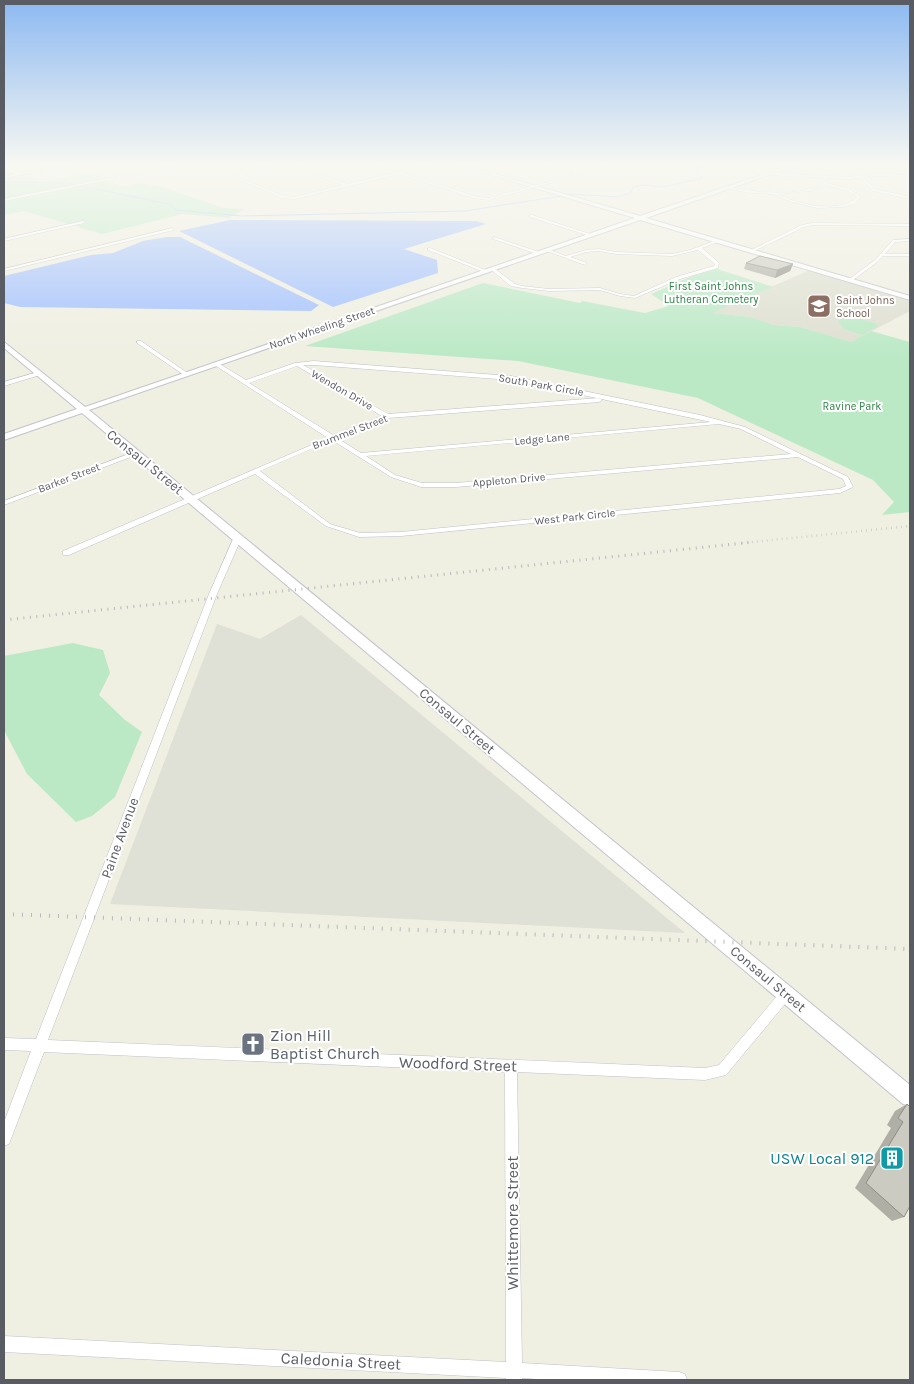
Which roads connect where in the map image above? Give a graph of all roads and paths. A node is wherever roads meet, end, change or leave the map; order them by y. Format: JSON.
{"nodes":[{"id":1,"x":50,"y":230,"type":"edge"},
{"id":2,"x":171,"y":230,"type":"edge"},
{"id":3,"x":574,"y":230,"type":"edge"},
{"id":4,"x":607,"y":230,"type":"edge"},
{"id":5,"x":680,"y":230,"type":"edge"},
{"id":6,"x":796,"y":230,"type":"edge"},
{"id":7,"x":591,"y":235,"type":"junction"},
{"id":8,"x":494,"y":238,"type":"dead end"},
{"id":9,"x":4,"y":240,"type":"edge"},
{"id":10,"x":910,"y":240,"type":"edge"},
{"id":11,"x":718,"y":241,"type":"junction"},
{"id":12,"x":699,"y":248,"type":"junction"},
{"id":13,"x":429,"y":249,"type":"dead end"},
{"id":14,"x":546,"y":250,"type":"junction"},
{"id":15,"x":751,"y":251,"type":"junction"},
{"id":16,"x":538,"y":253,"type":"junction"},
{"id":17,"x":881,"y":255,"type":"junction"},
{"id":18,"x":910,"y":255,"type":"edge"},
{"id":19,"x":567,"y":257,"type":"junction"},
{"id":20,"x":585,"y":264,"type":"dead end"},
{"id":21,"x":4,"y":270,"type":"edge"},
{"id":22,"x":489,"y":270,"type":"junction"},
{"id":23,"x":850,"y":280,"type":"junction"},
{"id":24,"x":910,"y":298,"type":"edge"},
{"id":25,"x":139,"y":342,"type":"dead end"},
{"id":26,"x":4,"y":344,"type":"edge"},
{"id":27,"x":216,"y":364,"type":"junction"},
{"id":28,"x":297,"y":364,"type":"junction"},
{"id":29,"x":38,"y":374,"type":"junction"},
{"id":30,"x":186,"y":374,"type":"junction"},
{"id":31,"x":246,"y":382,"type":"junction"},
{"id":32,"x":4,"y":384,"type":"edge"},
{"id":33,"x":610,"y":399,"type":"junction"},
{"id":34,"x":82,"y":410,"type":"junction"},
{"id":35,"x":387,"y":416,"type":"junction"},
{"id":36,"x":725,"y":423,"type":"junction"},
{"id":37,"x":4,"y":437,"type":"edge"},
{"id":38,"x":332,"y":438,"type":"junction"},
{"id":39,"x":134,"y":454,"type":"junction"},
{"id":40,"x":360,"y":455,"type":"junction"},
{"id":41,"x":800,"y":455,"type":"junction"},
{"id":42,"x":256,"y":472,"type":"junction"},
{"id":43,"x":190,"y":500,"type":"junction"},
{"id":44,"x":4,"y":503,"type":"edge"},
{"id":45,"x":237,"y":539,"type":"junction"},
{"id":46,"x":66,"y":553,"type":"dead end"},
{"id":47,"x":786,"y":994,"type":"junction"},
{"id":48,"x":4,"y":1044,"type":"edge"},
{"id":49,"x":39,"y":1046,"type":"junction"},
{"id":50,"x":511,"y":1066,"type":"junction"},
{"id":51,"x":910,"y":1097,"type":"edge"},
{"id":52,"x":4,"y":1139,"type":"edge"},
{"id":53,"x":4,"y":1344,"type":"edge"},
{"id":54,"x":514,"y":1375,"type":"edge"},
{"id":55,"x":679,"y":1380,"type":"edge"}],
"edges":[{"from":1,"to":9,"type":"street"},
{"from":2,"to":21,"type":"street"},
{"from":3,"to":7,"type":"street"},
{"from":4,"to":7,"type":"street","name":"North Wheeling Street"},
{"from":5,"to":11,"type":"street"},
{"from":6,"to":15,"type":"street"},
{"from":7,"to":14,"type":"street","name":"North Wheeling Street"},
{"from":8,"to":16,"type":"street"},
{"from":10,"to":17,"type":"street"},
{"from":11,"to":12,"type":"street"},
{"from":11,"to":15,"type":"street"},
{"from":12,"to":19,"type":"street"},
{"from":12,"to":22,"type":"street"},
{"from":13,"to":22,"type":"street"},
{"from":14,"to":16,"type":"street","name":"North Wheeling Street"},
{"from":14,"to":19,"type":"street"},
{"from":15,"to":23,"type":"street"},
{"from":16,"to":22,"type":"street","name":"North Wheeling Street"},
{"from":17,"to":18,"type":"street"},
{"from":17,"to":23,"type":"street"},
{"from":19,"to":20,"type":"street"},
{"from":22,"to":27,"type":"street","name":"North Wheeling Street"},
{"from":23,"to":24,"type":"street"},
{"from":25,"to":30,"type":"street"},
{"from":26,"to":29,"type":"street","name":"Consaul Street"},
{"from":27,"to":30,"type":"street","name":"North Wheeling Street"},
{"from":27,"to":31,"type":"street","name":"Appleton Drive"},
{"from":28,"to":31,"type":"street","name":"South Park Circle"},
{"from":28,"to":33,"type":"street","name":"South Park Circle"},
{"from":28,"to":35,"type":"street","name":"Wendon Drive"},
{"from":29,"to":32,"type":"street"},
{"from":29,"to":34,"type":"street","name":"Consaul Street"},
{"from":30,"to":34,"type":"street","name":"North Wheeling Street"},
{"from":31,"to":38,"type":"street","name":"Appleton Drive"},
{"from":33,"to":35,"type":"street","name":"Brummel Street"},
{"from":33,"to":36,"type":"street","name":"South Park Circle"},
{"from":34,"to":37,"type":"street","name":"North Wheeling Street"},
{"from":34,"to":39,"type":"street","name":"Consaul Street"},
{"from":35,"to":38,"type":"street","name":"Brummel Street"},
{"from":36,"to":40,"type":"street","name":"Ledge Lane"},
{"from":36,"to":41,"type":"street","name":"South Park Circle"},
{"from":38,"to":40,"type":"street","name":"Appleton Drive"},
{"from":38,"to":42,"type":"street","name":"Brummel Street"},
{"from":39,"to":43,"type":"street","name":"Consaul Street"},
{"from":39,"to":44,"type":"street","name":"Barker Street"},
{"from":40,"to":41,"type":"street","name":"Appleton Drive"},
{"from":41,"to":42,"type":"street","name":"West Park Circle"},
{"from":42,"to":43,"type":"street","name":"Brummel Street"},
{"from":43,"to":45,"type":"street","name":"Consaul Street"},
{"from":43,"to":46,"type":"street","name":"Brummel Street"},
{"from":45,"to":47,"type":"street","name":"Consaul Street"},
{"from":45,"to":49,"type":"street","name":"Paine Avenue"},
{"from":47,"to":50,"type":"street","name":"Woodford Street"},
{"from":47,"to":51,"type":"street","name":"Consaul Street"},
{"from":48,"to":49,"type":"street","name":"Woodford Street"},
{"from":49,"to":50,"type":"street","name":"Woodford Street"},
{"from":49,"to":52,"type":"street","name":"Paine Avenue"},
{"from":50,"to":54,"type":"street","name":"Whittemore Street"},
{"from":53,"to":54,"type":"street","name":"Caledonia Street"},
{"from":54,"to":55,"type":"street","name":"Caledonia Street"}]}
